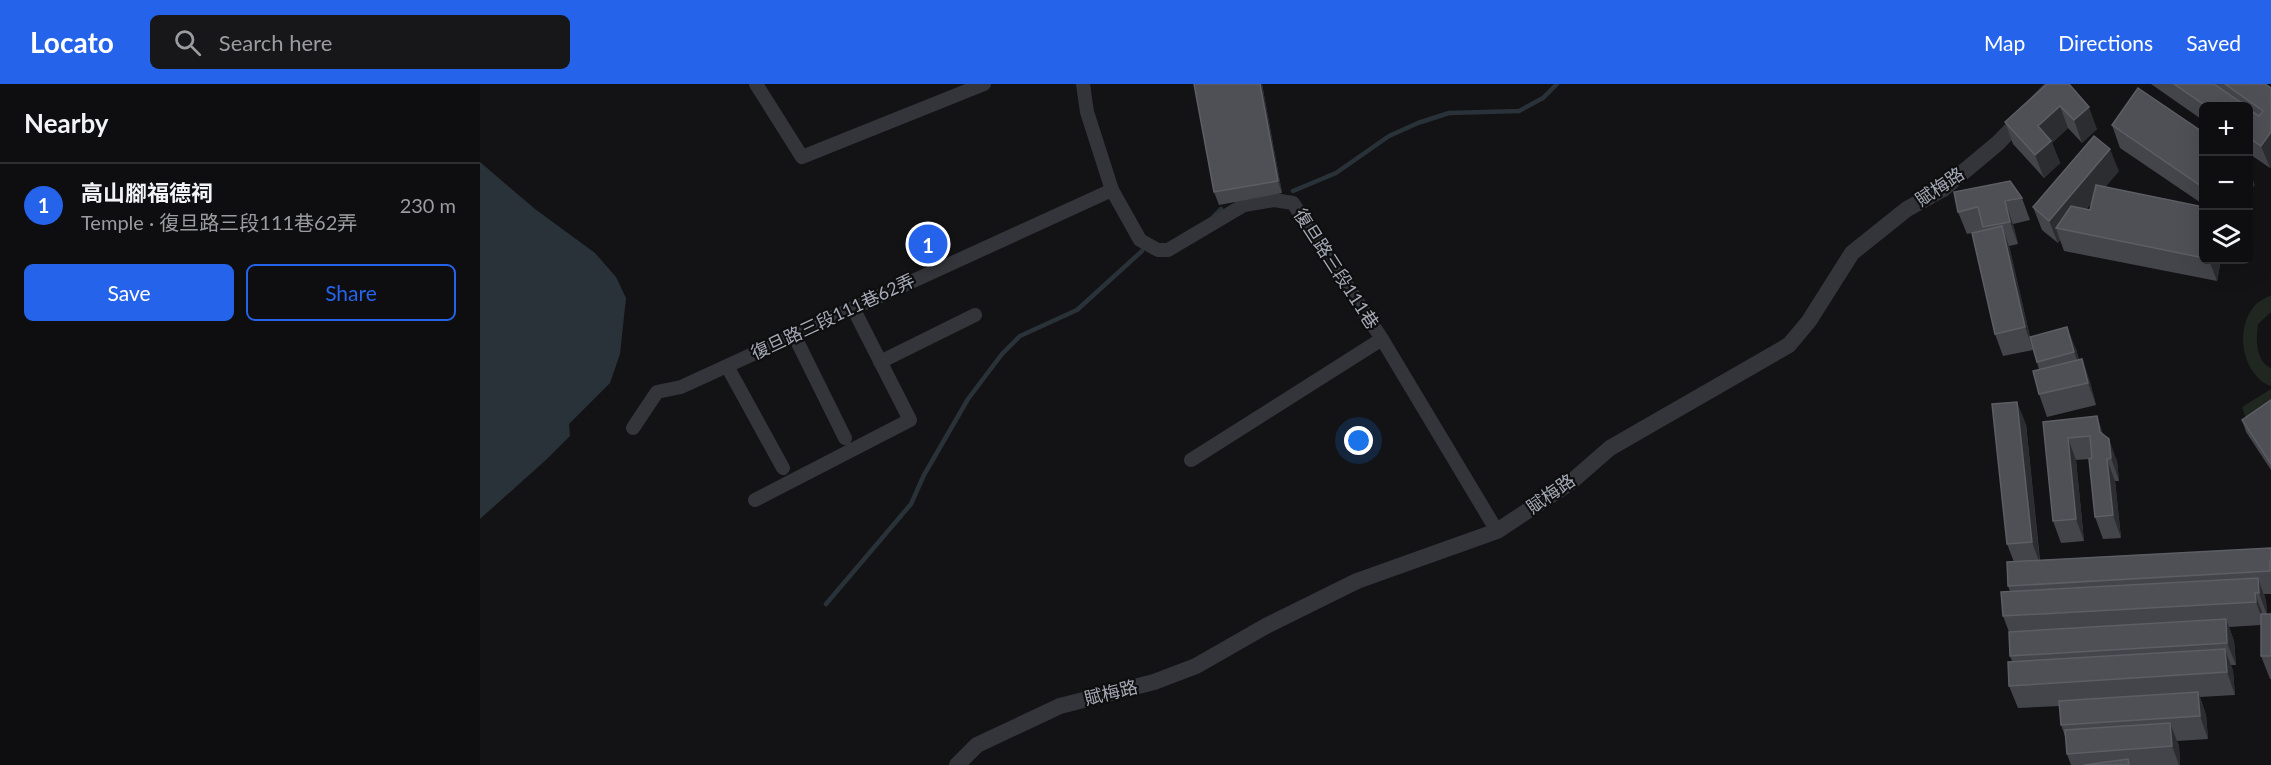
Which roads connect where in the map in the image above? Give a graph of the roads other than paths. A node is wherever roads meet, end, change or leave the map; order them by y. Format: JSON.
{"nodes":[{"id":1,"x":756,"y":84,"type":"edge"},
{"id":2,"x":945,"y":84,"type":"edge"},
{"id":3,"x":984,"y":84,"type":"edge"},
{"id":4,"x":1083,"y":84,"type":"edge"},
{"id":5,"x":2055,"y":84,"type":"edge"},
{"id":6,"x":953,"y":96,"type":"junction"},
{"id":7,"x":1112,"y":190,"type":"junction"},
{"id":8,"x":853,"y":308,"type":"junction"},
{"id":9,"x":975,"y":315,"type":"dead end"},
{"id":10,"x":794,"y":335,"type":"junction"},
{"id":11,"x":1382,"y":339,"type":"junction"},
{"id":12,"x":880,"y":362,"type":"junction"},
{"id":13,"x":728,"y":366,"type":"junction"},
{"id":14,"x":633,"y":428,"type":"dead end"},
{"id":15,"x":845,"y":438,"type":"dead end"},
{"id":16,"x":1191,"y":460,"type":"dead end"},
{"id":17,"x":783,"y":468,"type":"dead end"},
{"id":18,"x":755,"y":500,"type":"dead end"},
{"id":19,"x":1497,"y":531,"type":"junction"},
{"id":20,"x":957,"y":765,"type":"edge"}],
"edges":[{"from":1,"to":6,"type":"street"},
{"from":2,"to":6,"type":"street"},
{"from":3,"to":6,"type":"street"},
{"from":4,"to":7,"type":"street","name":"復旦路三段111巷"},
{"from":5,"to":19,"type":"street","name":"賦梅路"},
{"from":7,"to":8,"type":"street","name":"復旦路三段111巷62弄"},
{"from":7,"to":11,"type":"street","name":"復旦路三段111巷"},
{"from":8,"to":10,"type":"street","name":"復旦路三段111巷62弄"},
{"from":8,"to":12,"type":"street"},
{"from":9,"to":12,"type":"street"},
{"from":10,"to":13,"type":"street","name":"復旦路三段111巷62弄"},
{"from":10,"to":15,"type":"street"},
{"from":11,"to":16,"type":"street"},
{"from":11,"to":19,"type":"street","name":"復旦路三段111巷"},
{"from":12,"to":18,"type":"street"},
{"from":13,"to":14,"type":"street","name":"復旦路三段111巷62弄"},
{"from":13,"to":17,"type":"street"},
{"from":19,"to":20,"type":"street","name":"賦梅路"}]}
